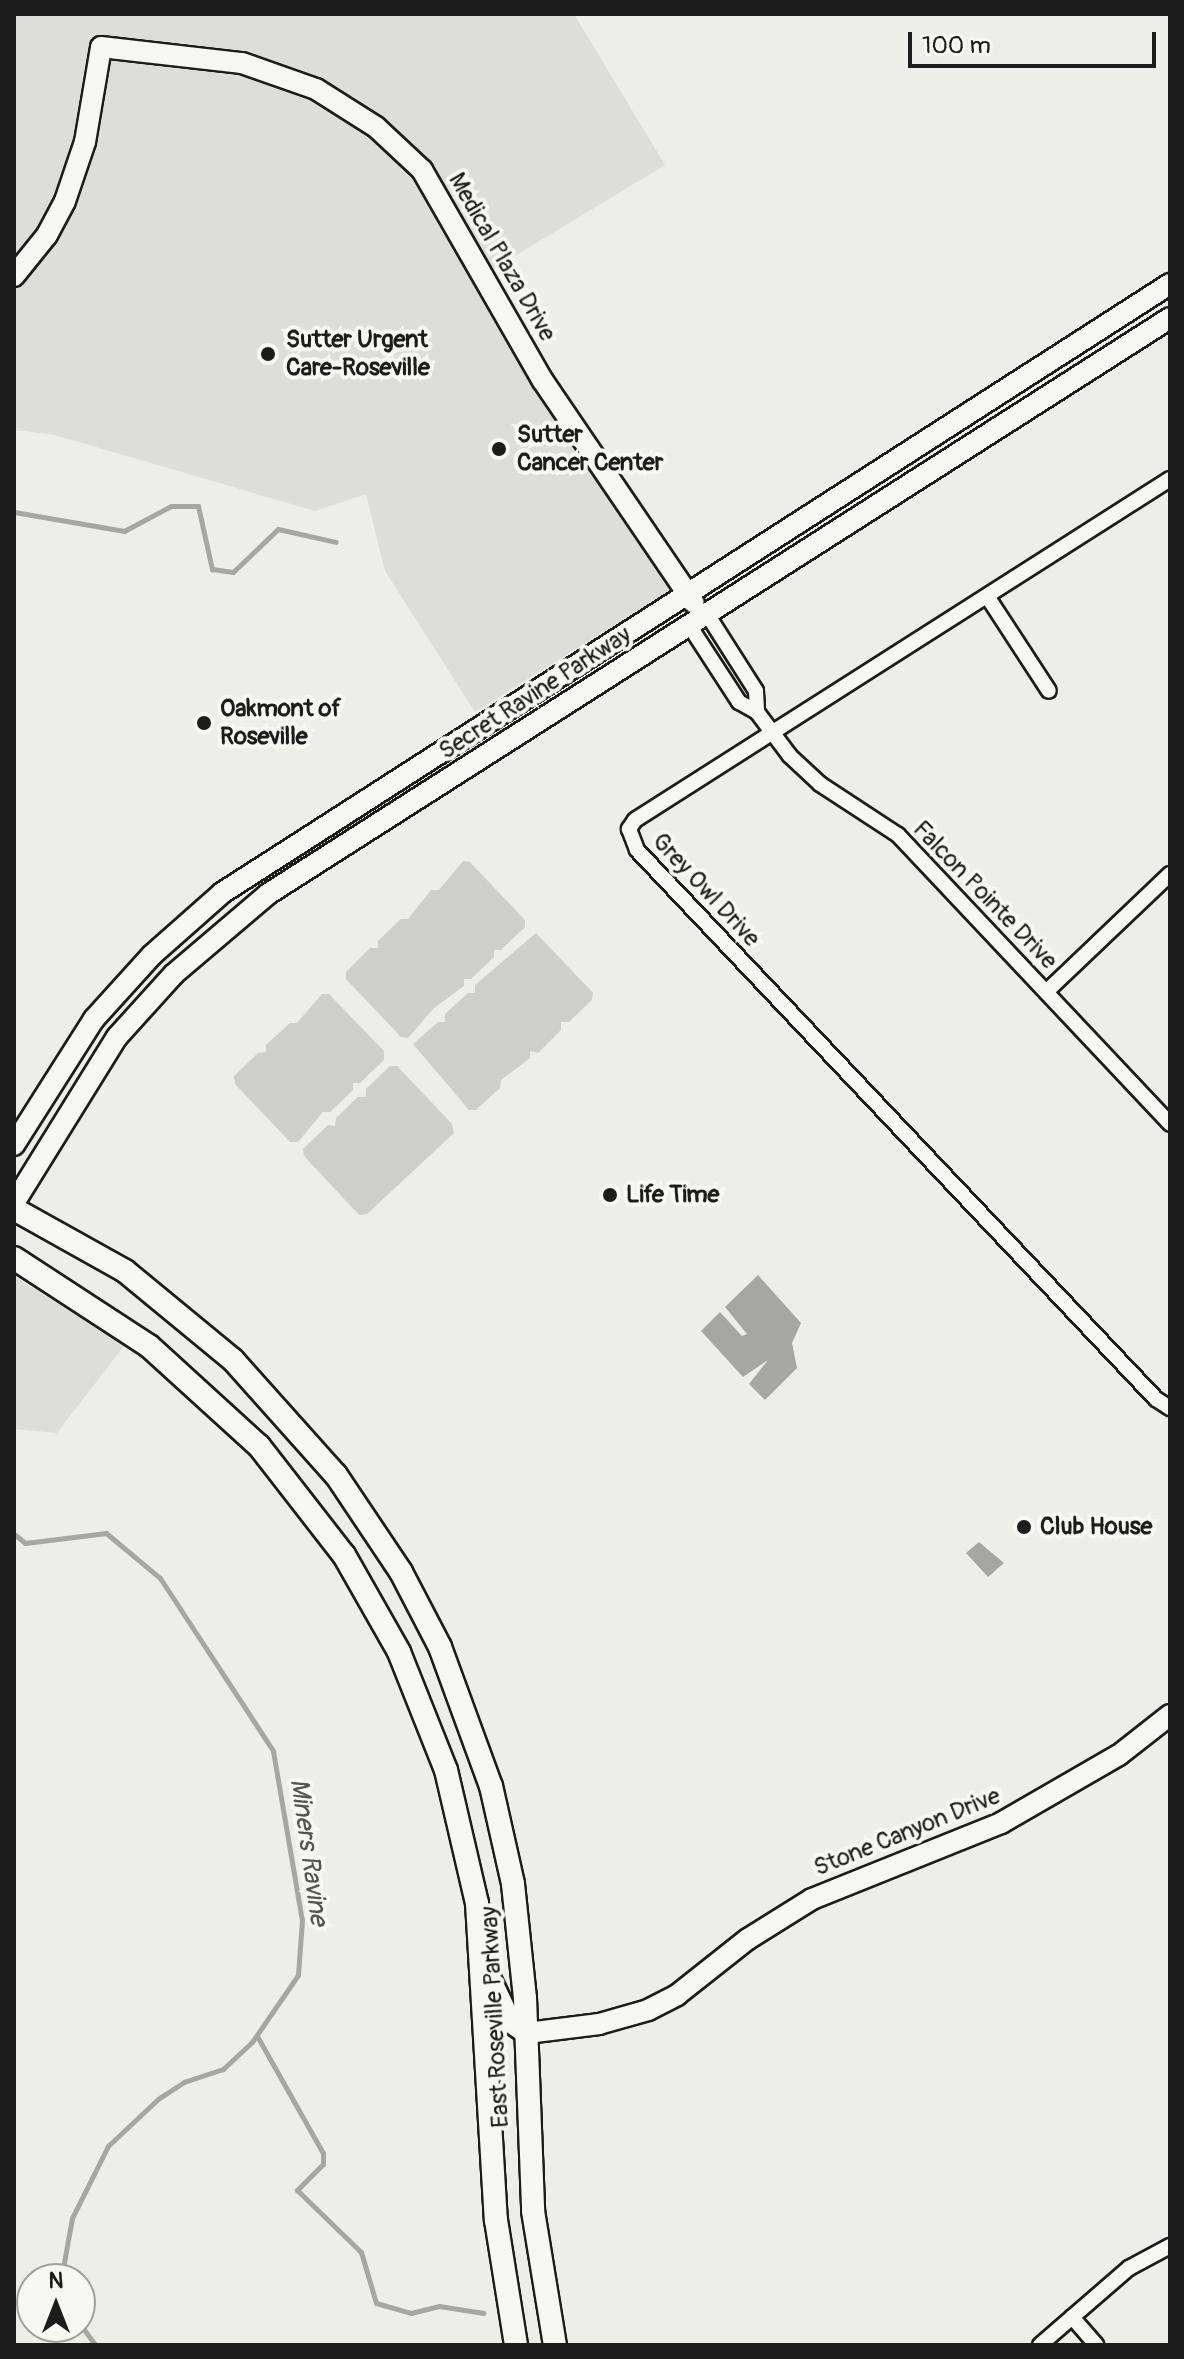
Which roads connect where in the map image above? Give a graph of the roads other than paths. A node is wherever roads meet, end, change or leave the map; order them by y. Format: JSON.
{"nodes":[{"id":1,"x":14,"y":276,"type":"edge"},
{"id":2,"x":1170,"y":284,"type":"edge"},
{"id":3,"x":1170,"y":318,"type":"edge"},
{"id":4,"x":1170,"y":479,"type":"edge"},
{"id":5,"x":684,"y":594,"type":"junction"},
{"id":6,"x":987,"y":596,"type":"junction"},
{"id":7,"x":698,"y":619,"type":"junction"},
{"id":8,"x":735,"y":658,"type":"junction"},
{"id":9,"x":717,"y":669,"type":"junction"},
{"id":10,"x":1049,"y":691,"type":"dead end"},
{"id":11,"x":757,"y":712,"type":"junction"},
{"id":12,"x":771,"y":734,"type":"junction"},
{"id":13,"x":1170,"y":874,"type":"edge"},
{"id":14,"x":1046,"y":992,"type":"junction"},
{"id":15,"x":1170,"y":1124,"type":"edge"},
{"id":16,"x":14,"y":1145,"type":"edge"},
{"id":17,"x":14,"y":1206,"type":"edge"},
{"id":18,"x":14,"y":1258,"type":"edge"},
{"id":19,"x":1170,"y":1408,"type":"edge"},
{"id":20,"x":1170,"y":1715,"type":"edge"},
{"id":21,"x":484,"y":1964,"type":"junction"},
{"id":22,"x":527,"y":2033,"type":"junction"},
{"id":23,"x":1170,"y":2246,"type":"edge"},
{"id":24,"x":1072,"y":2317,"type":"junction"},
{"id":25,"x":516,"y":2345,"type":"edge"},
{"id":26,"x":555,"y":2345,"type":"edge"},
{"id":27,"x":1040,"y":2345,"type":"edge"},
{"id":28,"x":1096,"y":2345,"type":"edge"}],
"edges":[{"from":1,"to":5,"type":"main road","name":"Medical Plaza Drive"},
{"from":2,"to":5,"type":"main road","name":"Secret Ravine Parkway"},
{"from":3,"to":7,"type":"main road","name":"Secret Ravine Parkway"},
{"from":4,"to":6,"type":"street","name":"Grey Owl Drive"},
{"from":5,"to":7,"type":"main road"},
{"from":5,"to":16,"type":"main road","name":"Secret Ravine Parkway"},
{"from":6,"to":10,"type":"street"},
{"from":6,"to":12,"type":"street","name":"Grey Owl Drive"},
{"from":7,"to":8,"type":"street","name":"Falcon Pointe Drive"},
{"from":7,"to":9,"type":"street","name":"Falcon Pointe Drive"},
{"from":7,"to":17,"type":"main road","name":"Secret Ravine Parkway"},
{"from":8,"to":9,"type":"street"},
{"from":8,"to":11,"type":"street","name":"Falcon Pointe Drive"},
{"from":9,"to":11,"type":"street","name":"Falcon Pointe Drive"},
{"from":11,"to":12,"type":"street","name":"Falcon Pointe Drive"},
{"from":12,"to":14,"type":"street","name":"Falcon Pointe Drive"},
{"from":12,"to":19,"type":"street","name":"Grey Owl Drive"},
{"from":13,"to":14,"type":"street"},
{"from":14,"to":15,"type":"street","name":"Falcon Pointe Drive"},
{"from":17,"to":22,"type":"main road","name":"East Roseville Parkway"},
{"from":18,"to":21,"type":"main road","name":"East Roseville Parkway"},
{"from":20,"to":22,"type":"main road","name":"Stone Canyon Drive"},
{"from":21,"to":22,"type":"main road"},
{"from":21,"to":25,"type":"main road","name":"East Roseville Parkway"},
{"from":22,"to":26,"type":"main road","name":"East Roseville Parkway"},
{"from":23,"to":24,"type":"street"},
{"from":24,"to":27,"type":"street"},
{"from":24,"to":28,"type":"street"}]}
